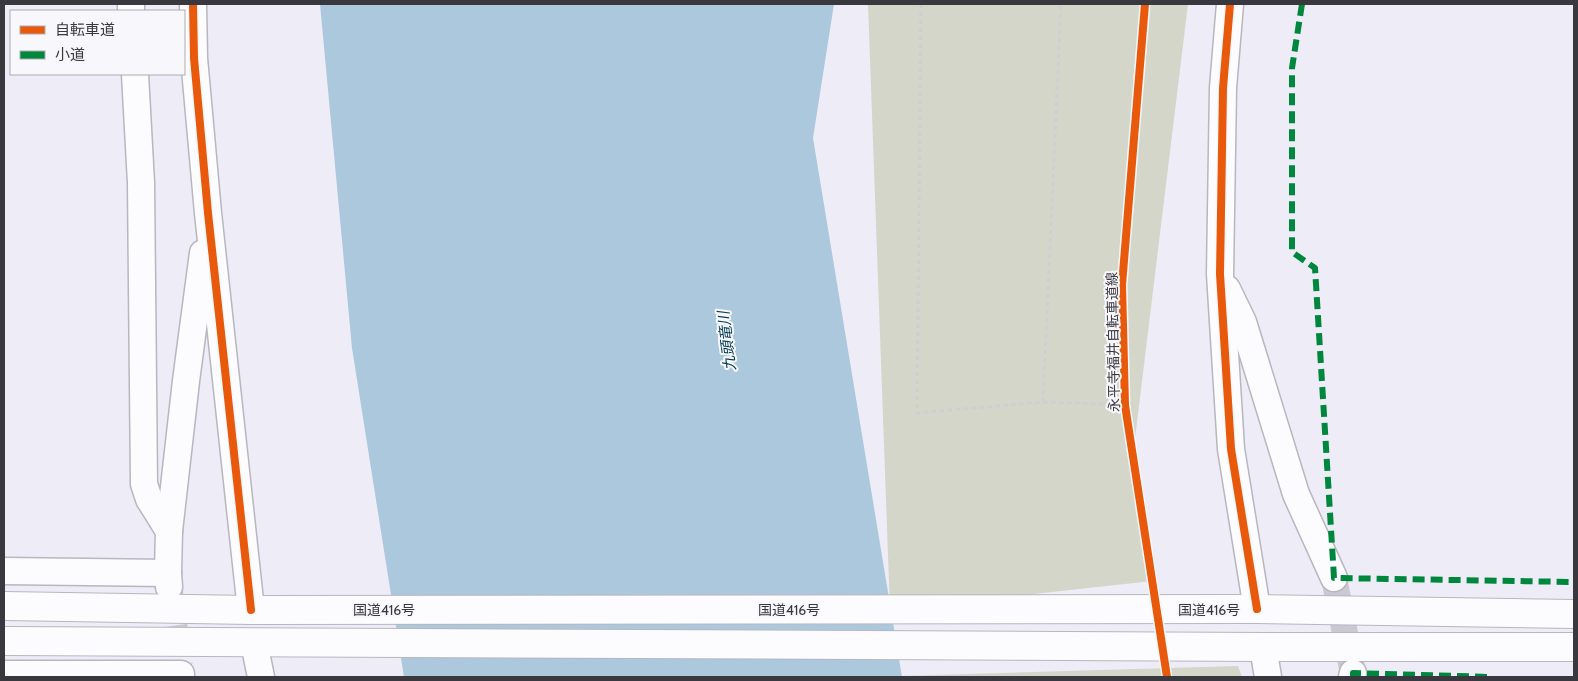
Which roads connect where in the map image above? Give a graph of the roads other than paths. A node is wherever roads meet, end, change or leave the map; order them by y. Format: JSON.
{"nodes":[{"id":1,"x":192,"y":4,"type":"edge"},
{"id":2,"x":1230,"y":4,"type":"edge"},
{"id":3,"x":135,"y":75,"type":"edge"},
{"id":4,"x":208,"y":213,"type":"junction"},
{"id":5,"x":1220,"y":274,"type":"junction"},
{"id":6,"x":169,"y":530,"type":"junction"},
{"id":7,"x":4,"y":571,"type":"edge"},
{"id":8,"x":1334,"y":578,"type":"tunnel mouth"},
{"id":9,"x":4,"y":606,"type":"edge"},
{"id":10,"x":251,"y":610,"type":"junction"},
{"id":11,"x":1248,"y":610,"type":"junction"},
{"id":12,"x":1574,"y":614,"type":"edge"},
{"id":13,"x":4,"y":641,"type":"edge"},
{"id":14,"x":254,"y":643,"type":"junction"},
{"id":15,"x":1254,"y":647,"type":"junction"},
{"id":16,"x":1574,"y":647,"type":"edge"},
{"id":17,"x":180,"y":672,"type":"edge"},
{"id":18,"x":4,"y":674,"type":"edge"},
{"id":19,"x":261,"y":677,"type":"edge"},
{"id":20,"x":1268,"y":677,"type":"edge"}],
"edges":[{"from":1,"to":4,"type":"street"},
{"from":2,"to":5,"type":"street"},
{"from":3,"to":6,"type":"street"},
{"from":4,"to":6,"type":"street"},
{"from":4,"to":10,"type":"street"},
{"from":5,"to":8,"type":"street"},
{"from":5,"to":11,"type":"street"},
{"from":6,"to":7,"type":"street"},
{"from":9,"to":10,"type":"highway","name":"国道416号"},
{"from":10,"to":11,"type":"highway","name":"国道416号"},
{"from":11,"to":12,"type":"highway","name":"国道416号"},
{"from":13,"to":14,"type":"highway"},
{"from":14,"to":15,"type":"highway"},
{"from":14,"to":19,"type":"street"},
{"from":15,"to":16,"type":"highway"},
{"from":15,"to":20,"type":"street"},
{"from":17,"to":18,"type":"street"}]}
